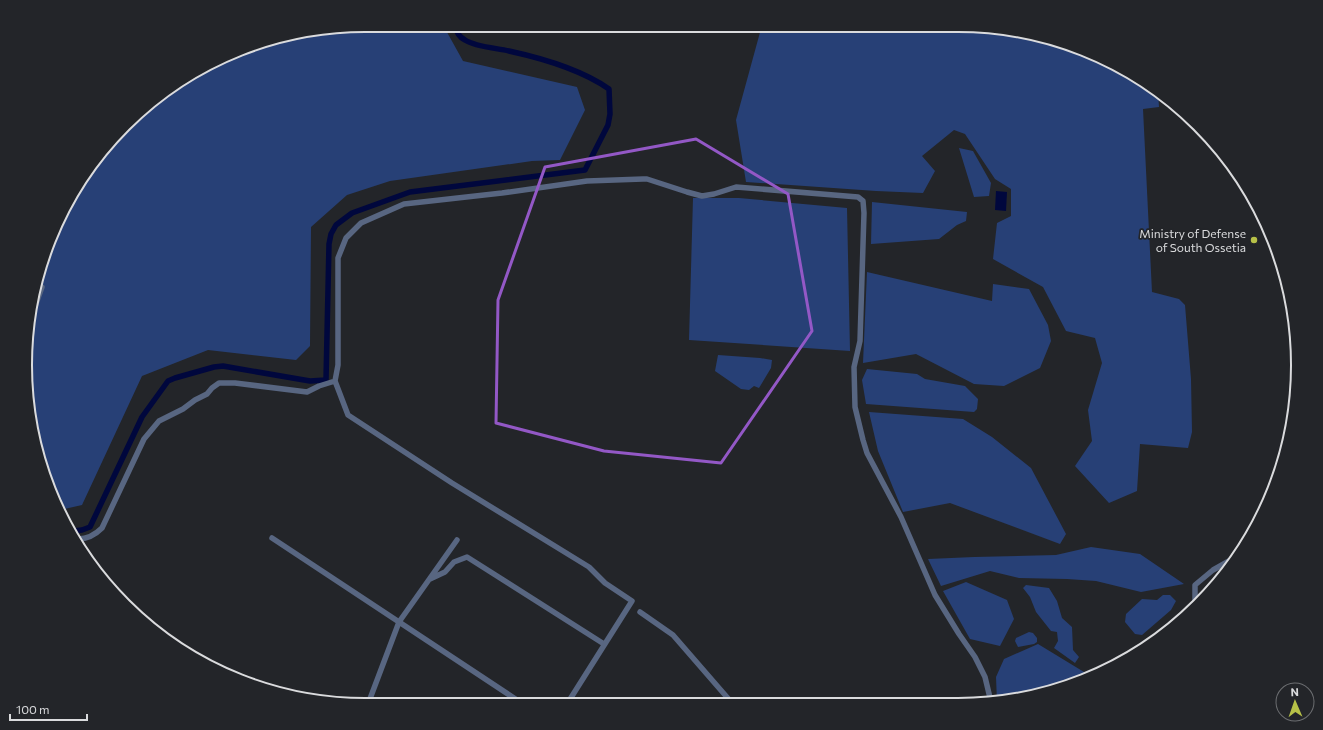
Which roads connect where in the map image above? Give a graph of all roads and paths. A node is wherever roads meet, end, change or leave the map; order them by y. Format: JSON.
{"nodes":[{"id":1,"x":42,"y":287,"type":"dead end"},
{"id":2,"x":39,"y":294,"type":"edge"},
{"id":3,"x":335,"y":380,"type":"junction"},
{"id":4,"x":272,"y":538,"type":"dead end"},
{"id":5,"x":81,"y":539,"type":"edge"},
{"id":6,"x":457,"y":540,"type":"dead end"},
{"id":7,"x":1226,"y":563,"type":"edge"},
{"id":8,"x":430,"y":579,"type":"junction"},
{"id":9,"x":1195,"y":598,"type":"edge"},
{"id":10,"x":640,"y":612,"type":"dead end"},
{"id":11,"x":399,"y":622,"type":"junction"},
{"id":12,"x":604,"y":644,"type":"junction"},
{"id":13,"x":990,"y":696,"type":"edge"},
{"id":14,"x":370,"y":698,"type":"edge"},
{"id":15,"x":514,"y":698,"type":"edge"},
{"id":16,"x":571,"y":698,"type":"edge"},
{"id":17,"x":728,"y":698,"type":"edge"}],
"edges":[{"from":1,"to":2,"type":"street"},
{"from":3,"to":5,"type":"street"},
{"from":3,"to":12,"type":"street"},
{"from":3,"to":13,"type":"street"},
{"from":4,"to":11,"type":"street"},
{"from":6,"to":8,"type":"street"},
{"from":7,"to":9,"type":"street"},
{"from":8,"to":11,"type":"street"},
{"from":8,"to":12,"type":"street"},
{"from":10,"to":17,"type":"street"},
{"from":11,"to":14,"type":"street"},
{"from":11,"to":15,"type":"street"},
{"from":12,"to":16,"type":"street"}]}
